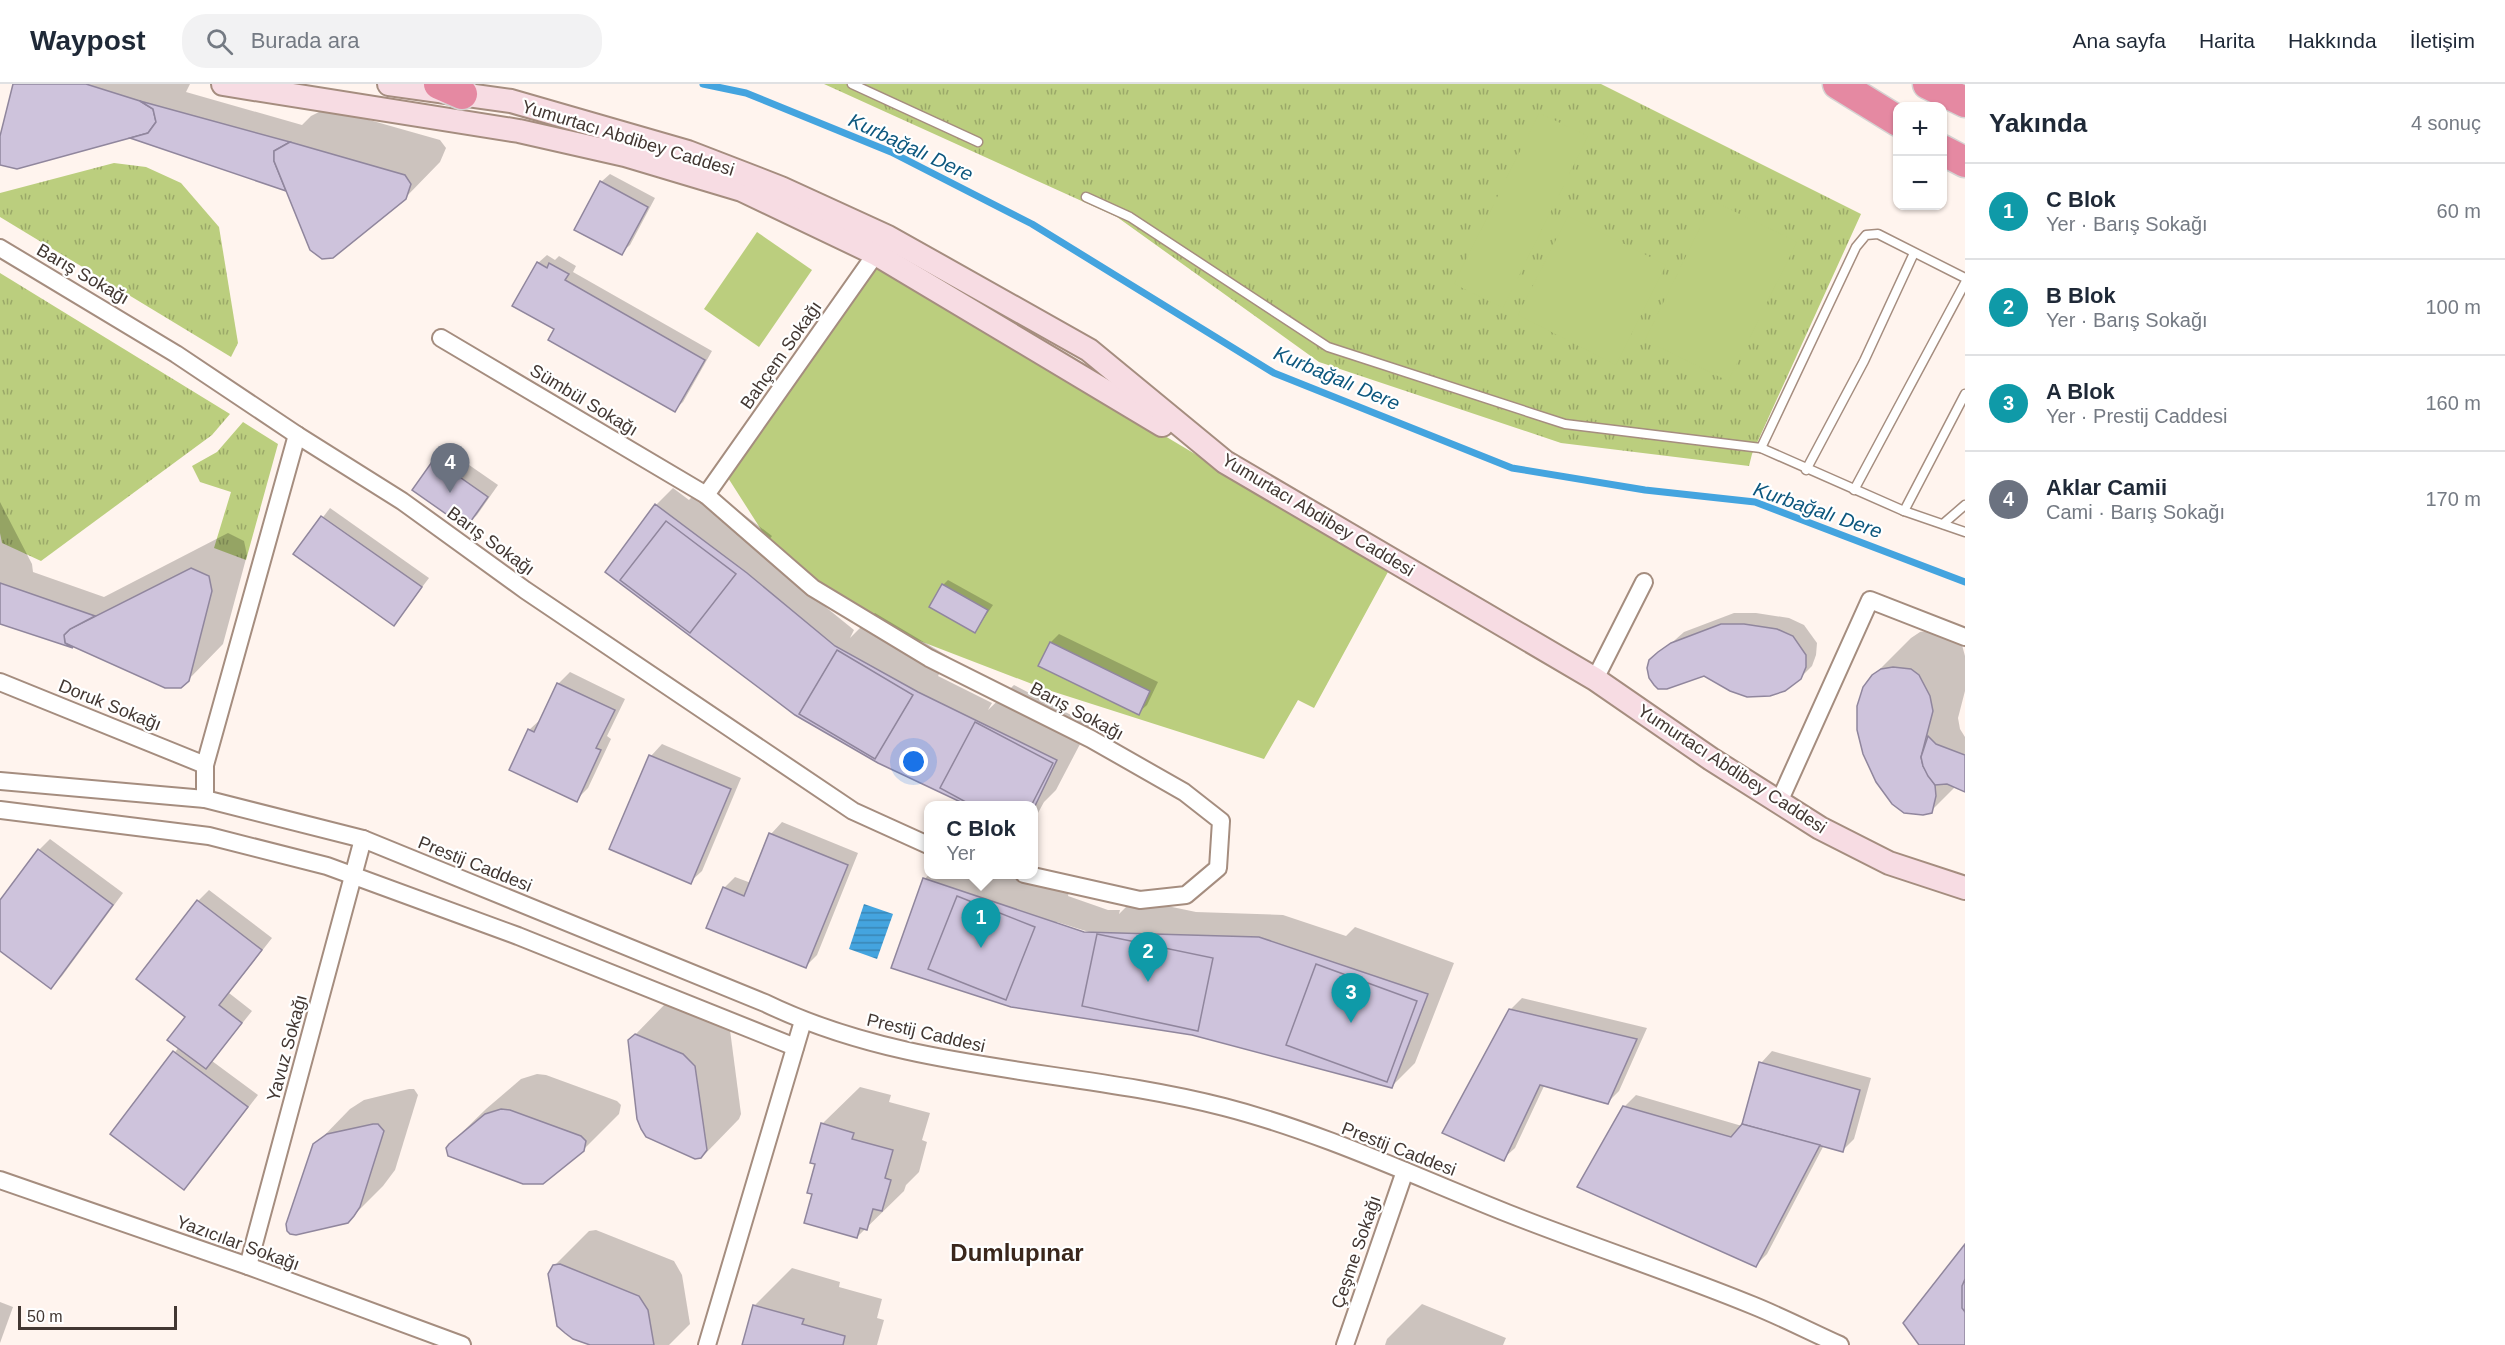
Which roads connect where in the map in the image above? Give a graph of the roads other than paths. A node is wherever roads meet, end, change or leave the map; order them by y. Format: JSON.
{"nodes":[{"id":1,"x":223,"y":84,"type":"edge"},
{"id":2,"x":389,"y":84,"type":"edge"},
{"id":3,"x":852,"y":84,"type":"edge"},
{"id":4,"x":1838,"y":84,"type":"edge"},
{"id":5,"x":1928,"y":84,"type":"edge"},
{"id":6,"x":451,"y":89,"type":"edge"},
{"id":7,"x":1965,"y":102,"type":"edge"},
{"id":8,"x":1893,"y":118,"type":"edge"},
{"id":9,"x":978,"y":142,"type":"dead end"},
{"id":10,"x":1947,"y":153,"type":"edge"},
{"id":11,"x":1965,"y":162,"type":"edge"},
{"id":12,"x":1086,"y":197,"type":"dead end"},
{"id":13,"x":882,"y":245,"type":"junction"},
{"id":14,"x":0,"y":248,"type":"edge"},
{"id":15,"x":1914,"y":254,"type":"junction"},
{"id":16,"x":1965,"y":278,"type":"edge"},
{"id":17,"x":1965,"y":283,"type":"edge"},
{"id":18,"x":441,"y":338,"type":"dead end"},
{"id":19,"x":1965,"y":394,"type":"edge"},
{"id":20,"x":297,"y":435,"type":"junction"},
{"id":21,"x":1761,"y":448,"type":"junction"},
{"id":22,"x":1806,"y":470,"type":"junction"},
{"id":23,"x":1854,"y":490,"type":"junction"},
{"id":24,"x":706,"y":495,"type":"junction"},
{"id":25,"x":1965,"y":505,"type":"edge"},
{"id":26,"x":1904,"y":511,"type":"junction"},
{"id":27,"x":1943,"y":524,"type":"junction"},
{"id":28,"x":1965,"y":532,"type":"edge"},
{"id":29,"x":1644,"y":582,"type":"dead end"},
{"id":30,"x":1965,"y":637,"type":"edge"},
{"id":31,"x":1595,"y":679,"type":"junction"},
{"id":32,"x":0,"y":682,"type":"edge"},
{"id":33,"x":205,"y":765,"type":"junction"},
{"id":34,"x":0,"y":781,"type":"edge"},
{"id":35,"x":205,"y":799,"type":"junction"},
{"id":36,"x":1779,"y":802,"type":"junction"},
{"id":37,"x":0,"y":810,"type":"edge"},
{"id":38,"x":363,"y":839,"type":"junction"},
{"id":39,"x":924,"y":843,"type":"edge"},
{"id":40,"x":353,"y":876,"type":"junction"},
{"id":41,"x":1038,"y":877,"type":"edge"},
{"id":42,"x":1965,"y":888,"type":"edge"},
{"id":43,"x":803,"y":1021,"type":"junction"},
{"id":44,"x":795,"y":1047,"type":"junction"},
{"id":45,"x":1405,"y":1171,"type":"junction"},
{"id":46,"x":0,"y":1180,"type":"edge"},
{"id":47,"x":248,"y":1266,"type":"junction"},
{"id":48,"x":462,"y":1345,"type":"edge"},
{"id":49,"x":707,"y":1345,"type":"edge"},
{"id":50,"x":1345,"y":1345,"type":"edge"},
{"id":51,"x":1840,"y":1345,"type":"edge"}],
"edges":[{"from":1,"to":13,"type":"main road"},
{"from":2,"to":6,"type":"main road","name":"Yumurtacı Abdibey Caddesi"},
{"from":3,"to":9,"type":"lane"},
{"from":4,"to":8,"type":"highway"},
{"from":5,"to":7,"type":"highway"},
{"from":6,"to":13,"type":"main road","name":"Yumurtacı Abdibey Caddesi"},
{"from":10,"to":11,"type":"highway"},
{"from":12,"to":21,"type":"lane"},
{"from":13,"to":24,"type":"street","name":"Bahçem Sokağı"},
{"from":13,"to":31,"type":"main road","name":"Yumurtacı Abdibey Caddesi"},
{"from":14,"to":20,"type":"street","name":"Barış Sokağı"},
{"from":15,"to":16,"type":"lane"},
{"from":15,"to":21,"type":"lane"},
{"from":15,"to":22,"type":"lane"},
{"from":17,"to":23,"type":"lane"},
{"from":18,"to":24,"type":"street","name":"Sümbül Sokağı"},
{"from":19,"to":26,"type":"lane"},
{"from":20,"to":33,"type":"street"},
{"from":20,"to":39,"type":"street","name":"Barış Sokağı"},
{"from":21,"to":22,"type":"lane"},
{"from":22,"to":23,"type":"lane"},
{"from":23,"to":26,"type":"lane"},
{"from":24,"to":41,"type":"street","name":"Barış Sokağı"},
{"from":25,"to":27,"type":"lane"},
{"from":26,"to":27,"type":"lane"},
{"from":27,"to":28,"type":"lane"},
{"from":29,"to":31,"type":"street"},
{"from":30,"to":36,"type":"street"},
{"from":31,"to":36,"type":"main road","name":"Yumurtacı Abdibey Caddesi"},
{"from":32,"to":33,"type":"street","name":"Doruk Sokağı"},
{"from":33,"to":35,"type":"street"},
{"from":34,"to":35,"type":"street","name":"Prestij Caddesi"},
{"from":35,"to":38,"type":"street","name":"Prestij Caddesi"},
{"from":36,"to":42,"type":"main road","name":"Yumurtacı Abdibey Caddesi"},
{"from":37,"to":40,"type":"street"},
{"from":38,"to":40,"type":"street","name":"Yavuz Sokağı"},
{"from":38,"to":43,"type":"street","name":"Prestij Caddesi"},
{"from":40,"to":44,"type":"street"},
{"from":40,"to":47,"type":"street","name":"Yavuz Sokağı"},
{"from":43,"to":44,"type":"street"},
{"from":43,"to":45,"type":"street","name":"Prestij Caddesi"},
{"from":44,"to":49,"type":"street"},
{"from":45,"to":50,"type":"street","name":"Çeşme Sokağı"},
{"from":45,"to":51,"type":"street","name":"Prestij Caddesi"},
{"from":46,"to":47,"type":"street","name":"Yazıcılar Sokağı"},
{"from":47,"to":48,"type":"street","name":"Yazıcılar Sokağı"}]}
